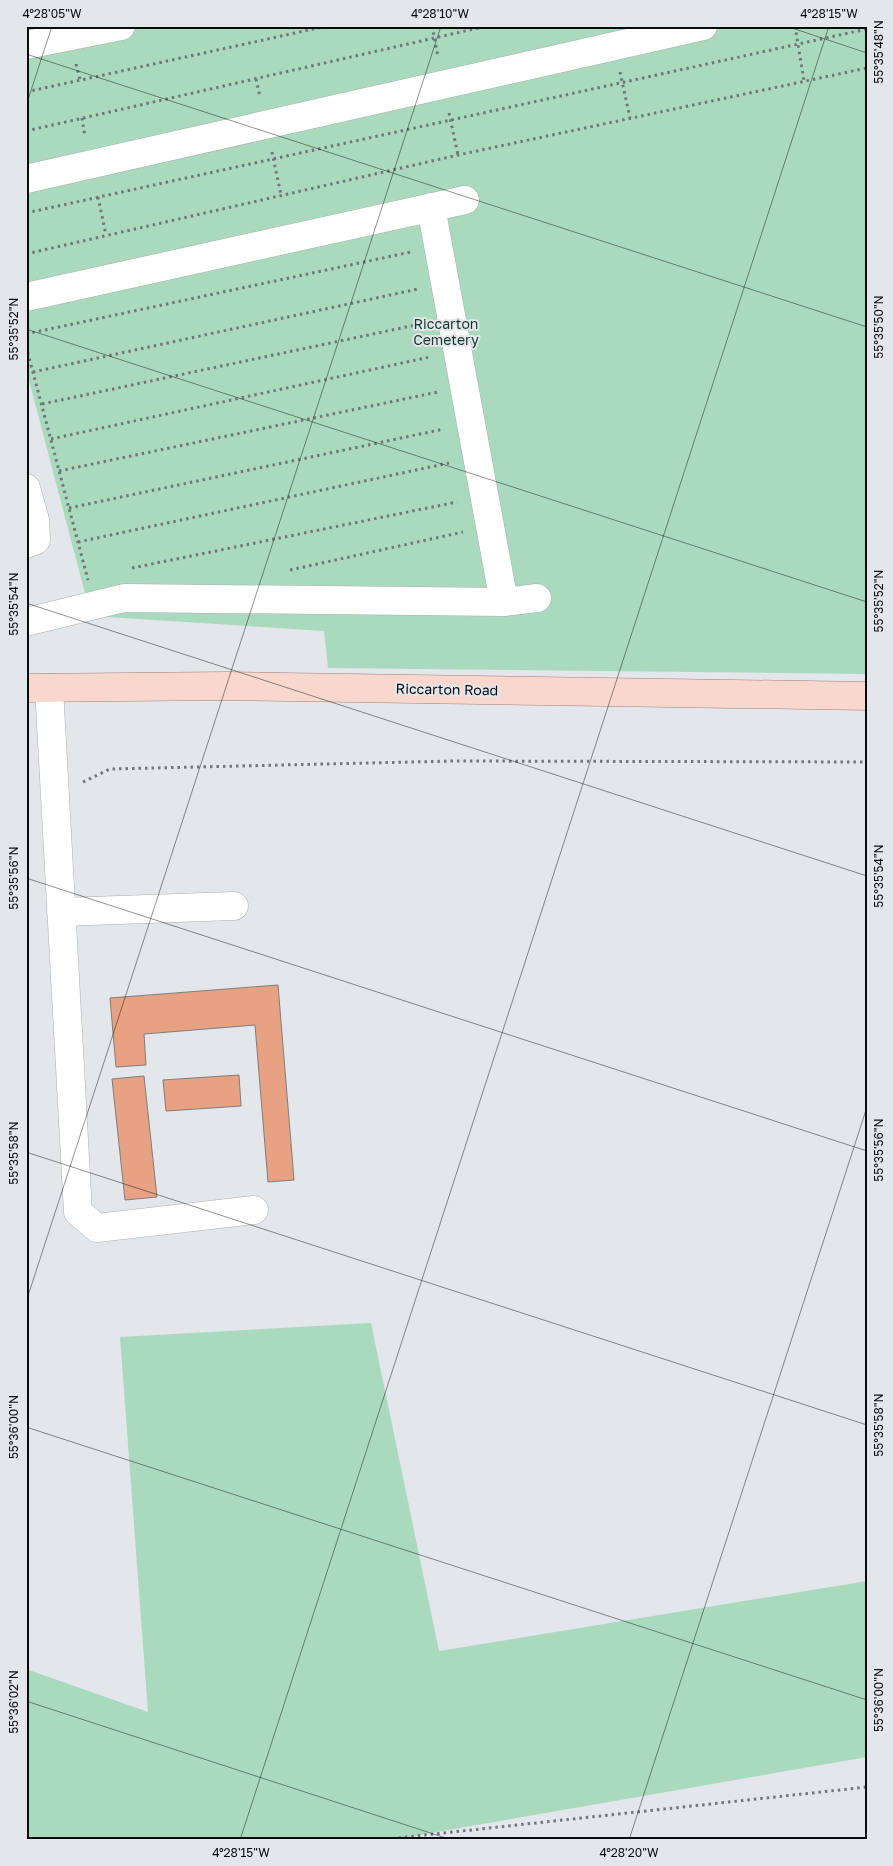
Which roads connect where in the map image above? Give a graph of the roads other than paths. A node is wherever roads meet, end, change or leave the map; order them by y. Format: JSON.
{"nodes":[{"id":1,"x":122,"y":26,"type":"edge"},
{"id":2,"x":703,"y":26,"type":"edge"},
{"id":3,"x":26,"y":45,"type":"edge"},
{"id":4,"x":26,"y":179,"type":"edge"},
{"id":5,"x":465,"y":200,"type":"dead end"},
{"id":6,"x":431,"y":207,"type":"junction"},
{"id":7,"x":26,"y":297,"type":"edge"},
{"id":8,"x":26,"y":488,"type":"edge"},
{"id":9,"x":26,"y":544,"type":"edge"},
{"id":10,"x":537,"y":598,"type":"dead end"},
{"id":11,"x":504,"y":602,"type":"junction"},
{"id":12,"x":26,"y":622,"type":"edge"},
{"id":13,"x":37,"y":688,"type":"edge"},
{"id":14,"x":867,"y":696,"type":"edge"},
{"id":15,"x":234,"y":906,"type":"dead end"},
{"id":16,"x":61,"y":912,"type":"junction"},
{"id":17,"x":254,"y":1210,"type":"dead end"}],
"edges":[{"from":1,"to":3,"type":"lane"},
{"from":2,"to":4,"type":"lane"},
{"from":5,"to":6,"type":"lane"},
{"from":6,"to":7,"type":"lane"},
{"from":6,"to":11,"type":"lane"},
{"from":8,"to":9,"type":"lane"},
{"from":10,"to":11,"type":"lane"},
{"from":11,"to":12,"type":"lane"},
{"from":13,"to":14,"type":"main road","name":"Riccarton Road"},
{"from":13,"to":16,"type":"lane"},
{"from":15,"to":16,"type":"lane"},
{"from":16,"to":17,"type":"lane"}]}
